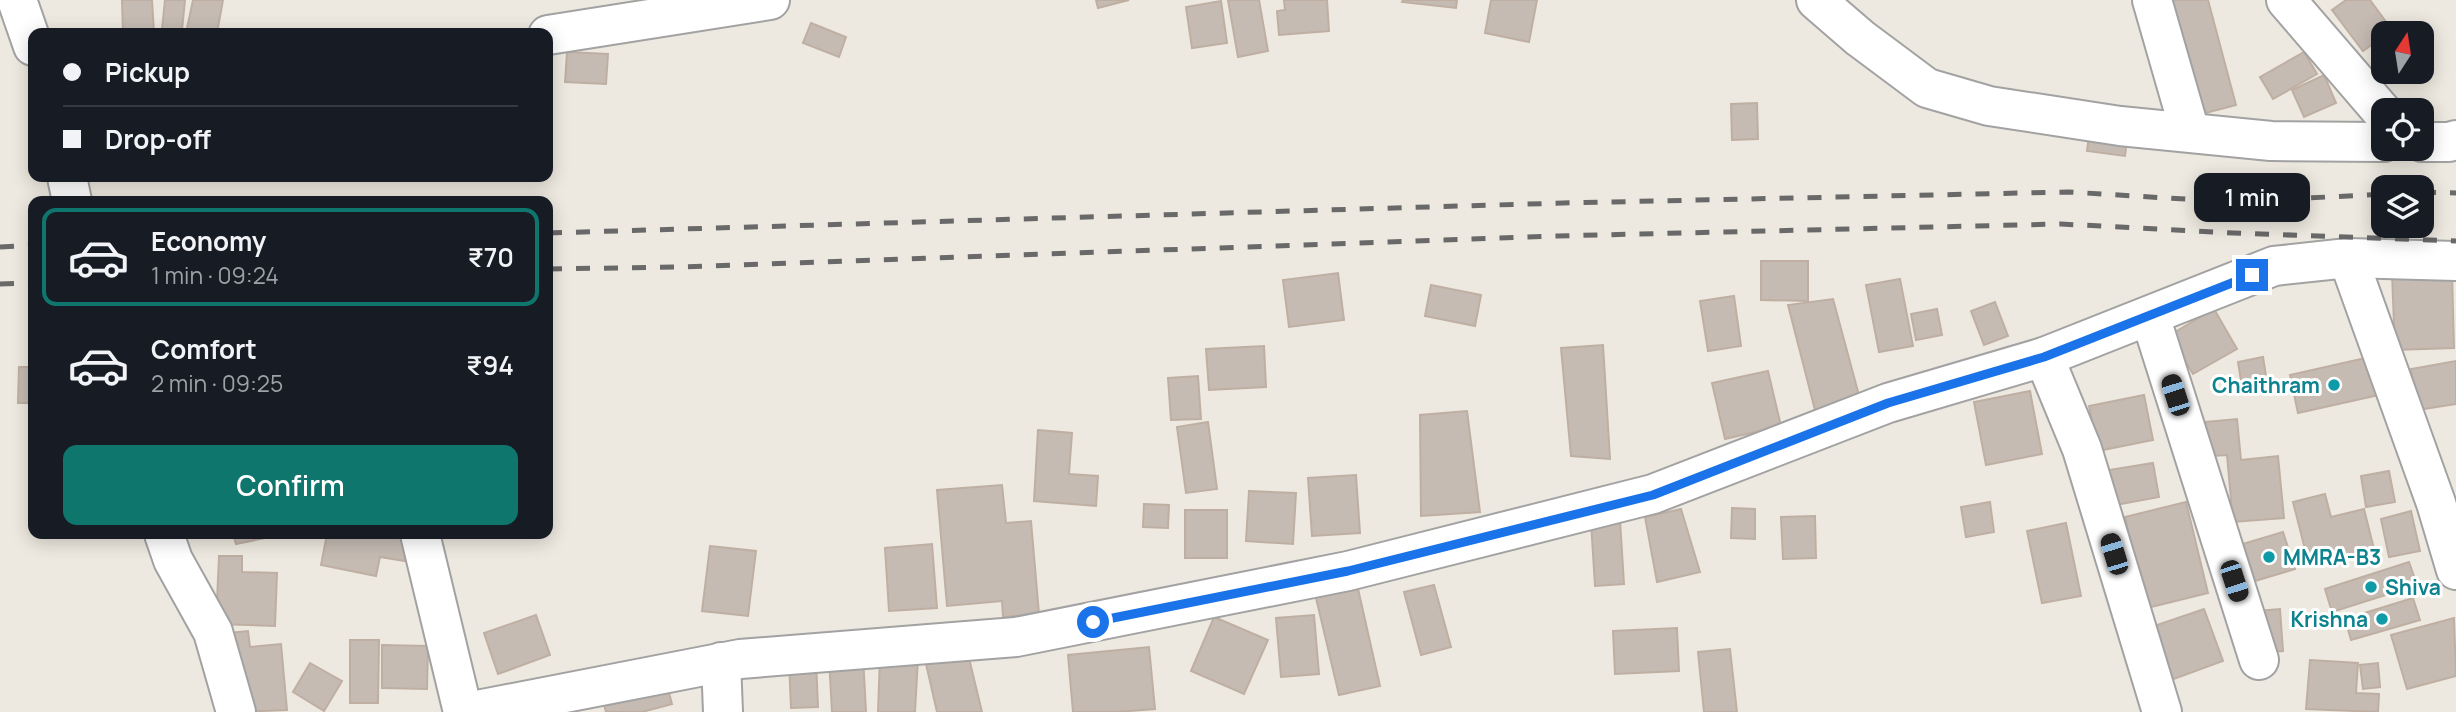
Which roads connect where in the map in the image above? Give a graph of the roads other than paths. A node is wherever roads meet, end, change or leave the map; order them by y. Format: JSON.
{"nodes":[{"id":1,"x":17,"y":0,"type":"edge"},
{"id":2,"x":771,"y":0,"type":"edge"},
{"id":3,"x":2152,"y":0,"type":"edge"},
{"id":4,"x":2286,"y":0,"type":"edge"},
{"id":5,"x":1827,"y":4,"type":"edge"},
{"id":6,"x":593,"y":14,"type":"edge"},
{"id":7,"x":28,"y":32,"type":"edge"},
{"id":8,"x":553,"y":33,"type":"edge"},
{"id":9,"x":2371,"y":99,"type":"edge"},
{"id":10,"x":2190,"y":132,"type":"junction"},
{"id":11,"x":2456,"y":140,"type":"edge"},
{"id":12,"x":2371,"y":142,"type":"edge"},
{"id":13,"x":2434,"y":142,"type":"edge"},
{"id":14,"x":2348,"y":258,"type":"junction"},
{"id":15,"x":2456,"y":261,"type":"edge"},
{"id":16,"x":2150,"y":316,"type":"junction"},
{"id":17,"x":2044,"y":357,"type":"junction"},
{"id":18,"x":166,"y":539,"type":"edge"},
{"id":19,"x":421,"y":539,"type":"edge"},
{"id":20,"x":2456,"y":570,"type":"edge"},
{"id":21,"x":2259,"y":660,"type":"dead end"},
{"id":22,"x":721,"y":662,"type":"junction"},
{"id":23,"x":236,"y":712,"type":"edge"},
{"id":24,"x":465,"y":712,"type":"edge"},
{"id":25,"x":723,"y":712,"type":"edge"},
{"id":26,"x":2162,"y":712,"type":"edge"}],
"edges":[{"from":1,"to":7,"type":"street"},
{"from":2,"to":6,"type":"street"},
{"from":3,"to":10,"type":"street"},
{"from":4,"to":9,"type":"street"},
{"from":5,"to":10,"type":"street"},
{"from":6,"to":8,"type":"street"},
{"from":10,"to":12,"type":"street"},
{"from":11,"to":13,"type":"street"},
{"from":14,"to":15,"type":"street"},
{"from":14,"to":16,"type":"street"},
{"from":14,"to":20,"type":"street"},
{"from":16,"to":17,"type":"street"},
{"from":16,"to":21,"type":"street"},
{"from":17,"to":22,"type":"street"},
{"from":17,"to":26,"type":"street"},
{"from":18,"to":23,"type":"street"},
{"from":19,"to":24,"type":"street"},
{"from":22,"to":24,"type":"street"},
{"from":22,"to":25,"type":"street"}]}
